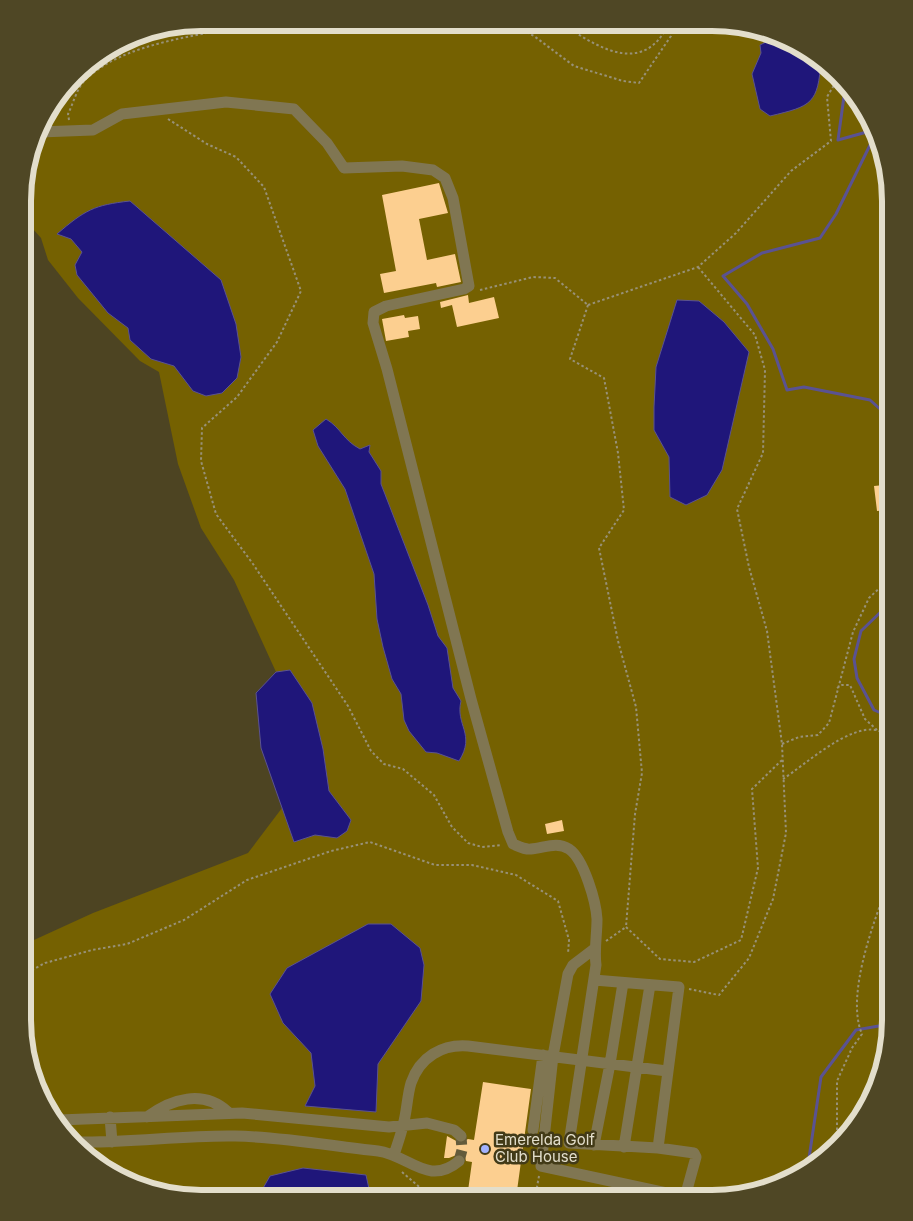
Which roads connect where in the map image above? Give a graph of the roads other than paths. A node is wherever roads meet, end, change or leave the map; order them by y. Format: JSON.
{"nodes":[{"id":1,"x":46,"y":132,"type":"edge"},
{"id":2,"x":594,"y":949,"type":"junction"},
{"id":3,"x":594,"y":980,"type":"junction"},
{"id":4,"x":623,"y":983,"type":"junction"},
{"id":5,"x":650,"y":985,"type":"junction"},
{"id":6,"x":548,"y":1055,"type":"junction"},
{"id":7,"x":582,"y":1061,"type":"junction"},
{"id":8,"x":610,"y":1064,"type":"junction"},
{"id":9,"x":637,"y":1067,"type":"junction"},
{"id":10,"x":667,"y":1071,"type":"junction"},
{"id":11,"x":110,"y":1118,"type":"junction"},
{"id":12,"x":64,"y":1120,"type":"edge"},
{"id":13,"x":403,"y":1126,"type":"junction"},
{"id":14,"x":533,"y":1130,"type":"dead end"},
{"id":15,"x":461,"y":1136,"type":"dead end"},
{"id":16,"x":83,"y":1142,"type":"edge"},
{"id":17,"x":112,"y":1142,"type":"junction"},
{"id":18,"x":594,"y":1145,"type":"junction"},
{"id":19,"x":624,"y":1147,"type":"junction"},
{"id":20,"x":658,"y":1148,"type":"junction"},
{"id":21,"x":390,"y":1154,"type":"junction"},
{"id":22,"x":458,"y":1161,"type":"dead end"},
{"id":23,"x":649,"y":1190,"type":"edge"},
{"id":24,"x":687,"y":1190,"type":"edge"}],
"edges":[{"from":1,"to":2,"type":"lane"},
{"from":2,"to":3,"type":"lane"},
{"from":2,"to":6,"type":"lane"},
{"from":3,"to":4,"type":"lane"},
{"from":3,"to":7,"type":"lane"},
{"from":4,"to":5,"type":"lane"},
{"from":4,"to":8,"type":"lane"},
{"from":5,"to":9,"type":"lane"},
{"from":5,"to":10,"type":"lane"},
{"from":6,"to":7,"type":"lane"},
{"from":6,"to":13,"type":"lane"},
{"from":6,"to":14,"type":"lane"},
{"from":6,"to":23,"type":"lane"},
{"from":7,"to":8,"type":"lane"},
{"from":7,"to":18,"type":"lane"},
{"from":8,"to":9,"type":"lane"},
{"from":8,"to":18,"type":"lane"},
{"from":9,"to":10,"type":"lane"},
{"from":9,"to":19,"type":"lane"},
{"from":10,"to":20,"type":"lane"},
{"from":11,"to":12,"type":"lane"},
{"from":11,"to":13,"type":"lane"},
{"from":11,"to":17,"type":"lane"},
{"from":13,"to":15,"type":"lane"},
{"from":13,"to":21,"type":"lane"},
{"from":16,"to":17,"type":"lane"},
{"from":17,"to":21,"type":"lane"},
{"from":18,"to":19,"type":"lane"},
{"from":19,"to":20,"type":"lane"},
{"from":20,"to":24,"type":"lane"},
{"from":21,"to":22,"type":"lane"}]}
